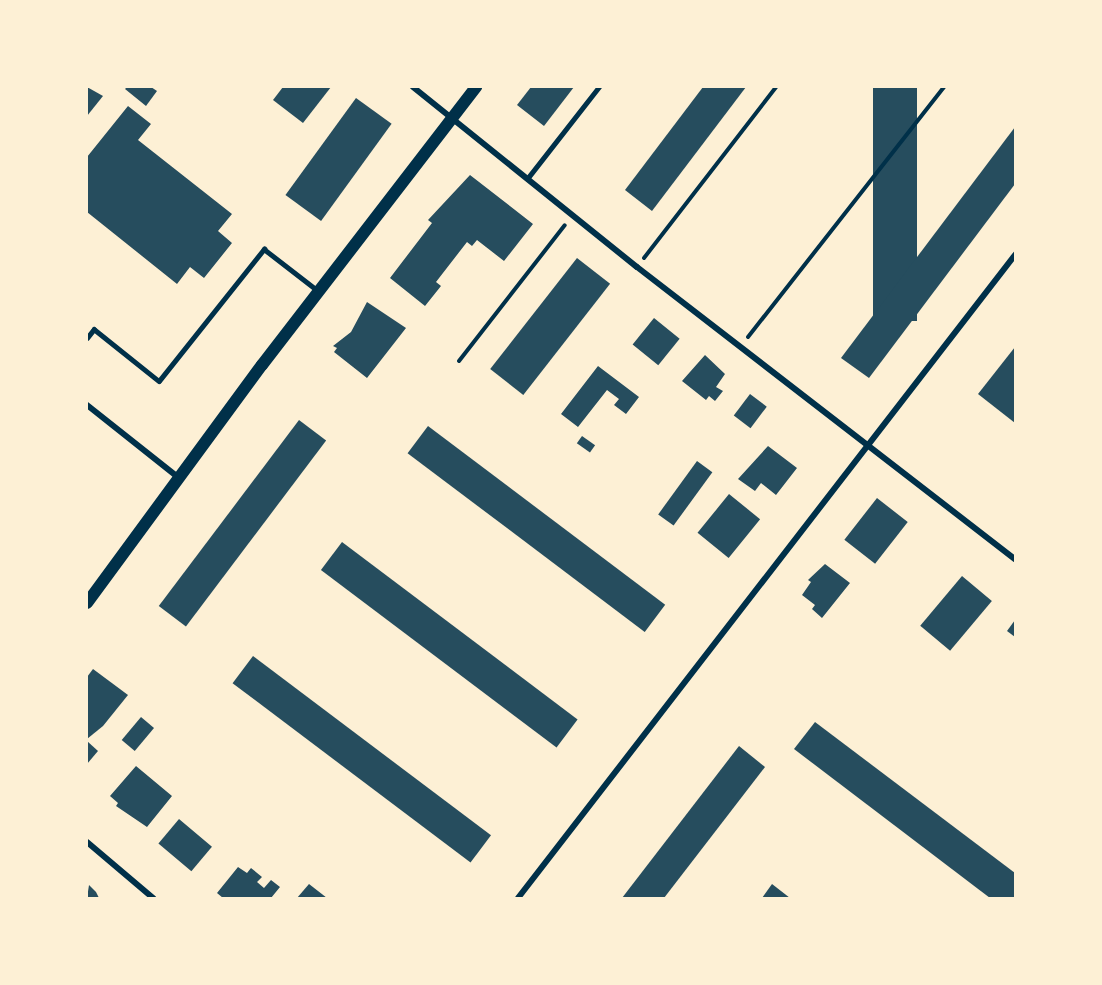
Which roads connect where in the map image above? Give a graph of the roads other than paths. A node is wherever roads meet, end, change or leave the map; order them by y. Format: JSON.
{"nodes":[{"id":1,"x":412,"y":87,"type":"edge"},
{"id":2,"x":476,"y":87,"type":"edge"},
{"id":3,"x":599,"y":87,"type":"edge"},
{"id":4,"x":452,"y":118,"type":"junction"},
{"id":5,"x":527,"y":179,"type":"junction"},
{"id":6,"x":1015,"y":255,"type":"edge"},
{"id":7,"x":319,"y":292,"type":"junction"},
{"id":8,"x":87,"y":338,"type":"edge"},
{"id":9,"x":87,"y":405,"type":"edge"},
{"id":10,"x":870,"y":447,"type":"junction"},
{"id":11,"x":178,"y":477,"type":"junction"},
{"id":12,"x":1015,"y":559,"type":"edge"},
{"id":13,"x":87,"y":603,"type":"edge"},
{"id":14,"x":87,"y":842,"type":"edge"},
{"id":15,"x":153,"y":898,"type":"edge"},
{"id":16,"x":518,"y":898,"type":"edge"}],
"edges":[{"from":1,"to":4,"type":"street"},
{"from":2,"to":4,"type":"main road"},
{"from":3,"to":5,"type":"lane"},
{"from":4,"to":5,"type":"street"},
{"from":4,"to":7,"type":"main road"},
{"from":5,"to":10,"type":"street"},
{"from":6,"to":10,"type":"street"},
{"from":7,"to":8,"type":"lane"},
{"from":7,"to":11,"type":"main road"},
{"from":9,"to":11,"type":"street"},
{"from":10,"to":12,"type":"street"},
{"from":10,"to":16,"type":"street"},
{"from":11,"to":13,"type":"main road"},
{"from":14,"to":15,"type":"street"}]}
